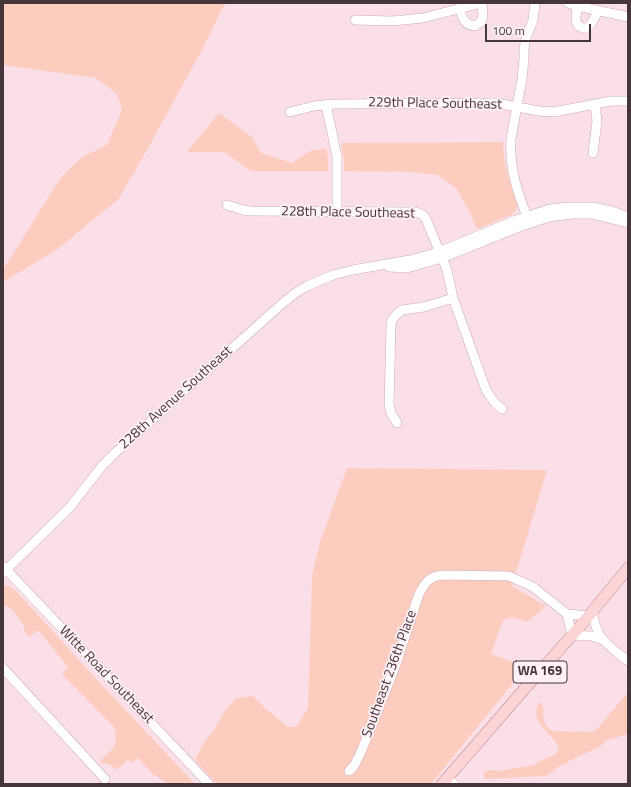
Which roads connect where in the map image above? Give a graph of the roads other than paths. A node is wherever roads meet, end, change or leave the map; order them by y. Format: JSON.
{"nodes":[{"id":1,"x":482,"y":3,"type":"edge"},
{"id":2,"x":535,"y":3,"type":"edge"},
{"id":3,"x":573,"y":5,"type":"edge"},
{"id":4,"x":459,"y":8,"type":"junction"},
{"id":5,"x":598,"y":11,"type":"junction"},
{"id":6,"x":628,"y":17,"type":"edge"},
{"id":7,"x":356,"y":20,"type":"dead end"},
{"id":8,"x":628,"y":101,"type":"edge"},
{"id":9,"x":326,"y":104,"type":"junction"},
{"id":10,"x":595,"y":104,"type":"junction"},
{"id":11,"x":517,"y":107,"type":"junction"},
{"id":12,"x":290,"y":112,"type":"dead end"},
{"id":13,"x":593,"y":153,"type":"dead end"},
{"id":14,"x":227,"y":205,"type":"dead end"},
{"id":15,"x":337,"y":211,"type":"junction"},
{"id":16,"x":628,"y":217,"type":"edge"},
{"id":17,"x":528,"y":220,"type":"junction"},
{"id":18,"x":628,"y":223,"type":"edge"},
{"id":19,"x":441,"y":255,"type":"junction"},
{"id":20,"x":453,"y":298,"type":"junction"},
{"id":21,"x":502,"y":409,"type":"dead end"},
{"id":22,"x":397,"y":423,"type":"dead end"},
{"id":23,"x":628,"y":568,"type":"edge"},
{"id":24,"x":4,"y":570,"type":"edge"},
{"id":25,"x":567,"y":614,"type":"junction"},
{"id":26,"x":591,"y":614,"type":"junction"},
{"id":27,"x":572,"y":635,"type":"junction"},
{"id":28,"x":603,"y":640,"type":"junction"},
{"id":29,"x":628,"y":661,"type":"edge"},
{"id":30,"x":3,"y":668,"type":"edge"},
{"id":31,"x":349,"y":771,"type":"dead end"},
{"id":32,"x":105,"y":779,"type":"dead end"},
{"id":33,"x":448,"y":782,"type":"edge"},
{"id":34,"x":209,"y":784,"type":"edge"}],
"edges":[{"from":1,"to":4,"type":"street"},
{"from":1,"to":4,"type":"street"},
{"from":2,"to":11,"type":"street"},
{"from":3,"to":5,"type":"street"},
{"from":3,"to":5,"type":"street"},
{"from":4,"to":7,"type":"street"},
{"from":5,"to":6,"type":"street"},
{"from":8,"to":10,"type":"street","name":"229th Place Southeast"},
{"from":9,"to":11,"type":"street","name":"229th Place Southeast"},
{"from":9,"to":12,"type":"street","name":"229th Place Southeast"},
{"from":9,"to":15,"type":"street"},
{"from":10,"to":11,"type":"street","name":"229th Place Southeast"},
{"from":10,"to":13,"type":"street"},
{"from":11,"to":17,"type":"street"},
{"from":14,"to":15,"type":"street","name":"228th Place Southeast"},
{"from":15,"to":19,"type":"street","name":"228th Place Southeast"},
{"from":16,"to":17,"type":"street","name":"228th Avenue Southeast"},
{"from":17,"to":18,"type":"street","name":"228th Avenue Southeast"},
{"from":17,"to":19,"type":"street","name":"228th Avenue Southeast"},
{"from":19,"to":20,"type":"street","name":"228th Place Southeast"},
{"from":19,"to":24,"type":"street","name":"228th Avenue Southeast"},
{"from":20,"to":21,"type":"street","name":"228th Place Southeast"},
{"from":20,"to":22,"type":"street"},
{"from":23,"to":26,"type":"main road","number":"WA 169"},
{"from":24,"to":34,"type":"street","name":"Witte Road Southeast"},
{"from":25,"to":26,"type":"street"},
{"from":25,"to":27,"type":"street"},
{"from":25,"to":31,"type":"street","name":"Southeast 236th Place"},
{"from":26,"to":27,"type":"main road","number":"WA 169"},
{"from":26,"to":28,"type":"street"},
{"from":27,"to":28,"type":"street"},
{"from":27,"to":33,"type":"main road","number":"WA 169"},
{"from":28,"to":29,"type":"street"},
{"from":30,"to":32,"type":"street"}]}
